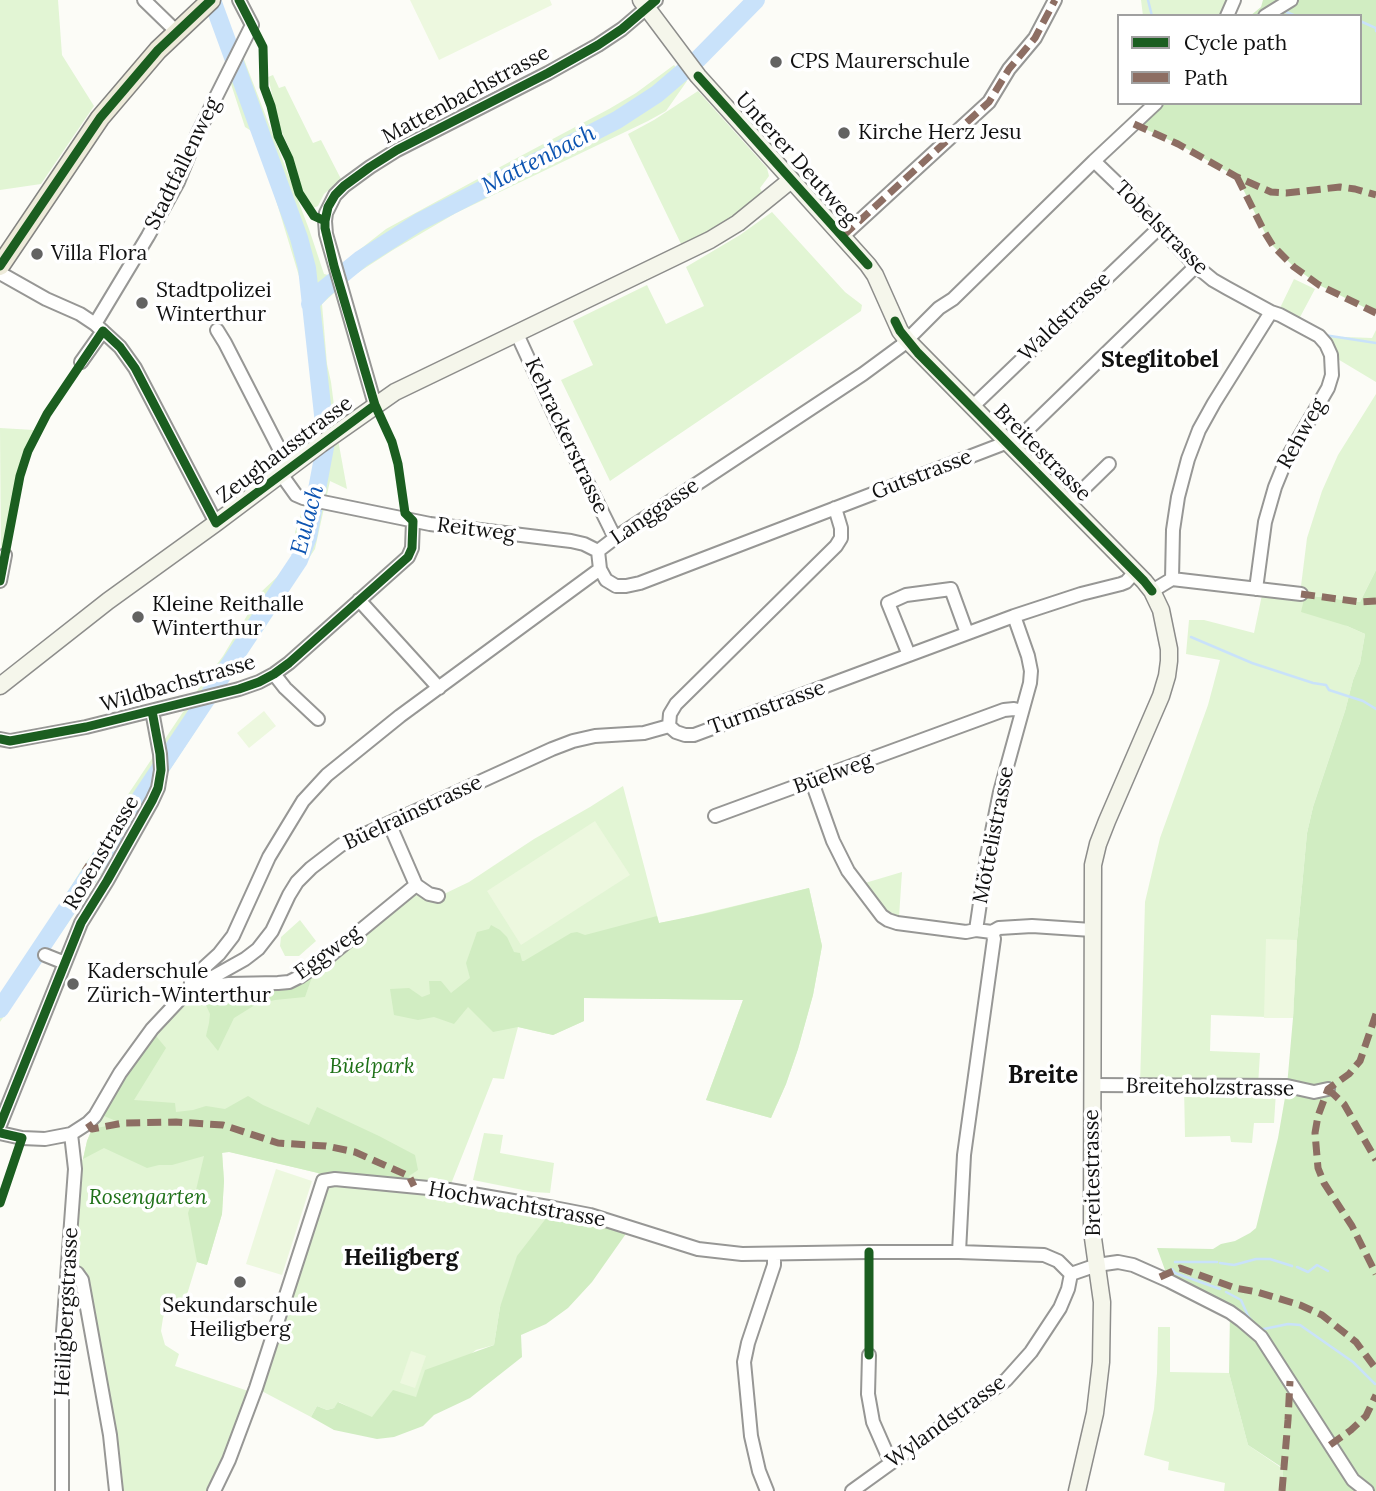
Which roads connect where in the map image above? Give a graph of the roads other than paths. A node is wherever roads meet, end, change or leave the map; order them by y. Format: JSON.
{"nodes":[{"id":1,"x":144,"y":0,"type":"edge"},
{"id":2,"x":239,"y":0,"type":"edge"},
{"id":3,"x":1055,"y":0,"type":"edge"},
{"id":4,"x":1291,"y":0,"type":"edge"},
{"id":5,"x":209,"y":2,"type":"edge"},
{"id":6,"x":648,"y":3,"type":"edge"},
{"id":7,"x":1268,"y":14,"type":"edge"},
{"id":8,"x":177,"y":32,"type":"junction"},
{"id":9,"x":1154,"y":105,"type":"edge"},
{"id":10,"x":1094,"y":161,"type":"junction"},
{"id":11,"x":791,"y":180,"type":"junction"},
{"id":12,"x":1159,"y":228,"type":"junction"},
{"id":13,"x":843,"y":236,"type":"junction"},
{"id":14,"x":0,"y":266,"type":"edge"},
{"id":15,"x":1196,"y":266,"type":"junction"},
{"id":16,"x":0,"y":274,"type":"edge"},
{"id":17,"x":1271,"y":312,"type":"junction"},
{"id":18,"x":99,"y":328,"type":"junction"},
{"id":19,"x":216,"y":330,"type":"dead end"},
{"id":20,"x":517,"y":334,"type":"junction"},
{"id":21,"x":907,"y":340,"type":"junction"},
{"id":22,"x":81,"y":362,"type":"dead end"},
{"id":23,"x":376,"y":405,"type":"junction"},
{"id":24,"x":972,"y":407,"type":"junction"},
{"id":25,"x":1008,"y":442,"type":"junction"},
{"id":26,"x":1109,"y":464,"type":"dead end"},
{"id":27,"x":286,"y":471,"type":"junction"},
{"id":28,"x":1068,"y":504,"type":"junction"},
{"id":29,"x":835,"y":508,"type":"junction"},
{"id":30,"x":413,"y":521,"type":"junction"},
{"id":31,"x":216,"y":523,"type":"junction"},
{"id":32,"x":615,"y":538,"type":"junction"},
{"id":33,"x":598,"y":551,"type":"junction"},
{"id":34,"x":5,"y":555,"type":"dead end"},
{"id":35,"x":600,"y":569,"type":"junction"},
{"id":36,"x":1135,"y":572,"type":"junction"},
{"id":37,"x":1171,"y":579,"type":"junction"},
{"id":38,"x":0,"y":582,"type":"edge"},
{"id":39,"x":1256,"y":589,"type":"junction"},
{"id":40,"x":1152,"y":592,"type":"junction"},
{"id":41,"x":1301,"y":594,"type":"dead end"},
{"id":42,"x":359,"y":600,"type":"junction"},
{"id":43,"x":1014,"y":616,"type":"junction"},
{"id":44,"x":967,"y":633,"type":"junction"},
{"id":45,"x":909,"y":655,"type":"junction"},
{"id":46,"x":274,"y":674,"type":"junction"},
{"id":47,"x":0,"y":686,"type":"edge"},
{"id":48,"x":439,"y":688,"type":"junction"},
{"id":49,"x":152,"y":711,"type":"junction"},
{"id":50,"x":1022,"y":711,"type":"junction"},
{"id":51,"x":318,"y":719,"type":"dead end"},
{"id":52,"x":669,"y":726,"type":"junction"},
{"id":53,"x":1,"y":738,"type":"edge"},
{"id":54,"x":812,"y":782,"type":"junction"},
{"id":55,"x":715,"y":816,"type":"dead end"},
{"id":56,"x":389,"y":823,"type":"junction"},
{"id":57,"x":416,"y":885,"type":"junction"},
{"id":58,"x":438,"y":896,"type":"dead end"},
{"id":59,"x":976,"y":930,"type":"junction"},
{"id":60,"x":1092,"y":930,"type":"junction"},
{"id":61,"x":992,"y":932,"type":"junction"},
{"id":62,"x":45,"y":955,"type":"dead end"},
{"id":63,"x":65,"y":963,"type":"junction"},
{"id":64,"x":204,"y":982,"type":"junction"},
{"id":65,"x":190,"y":993,"type":"junction"},
{"id":66,"x":1091,"y":1086,"type":"junction"},
{"id":67,"x":1328,"y":1089,"type":"dead end"},
{"id":68,"x":0,"y":1125,"type":"edge"},
{"id":69,"x":0,"y":1133,"type":"edge"},
{"id":70,"x":71,"y":1134,"type":"junction"},
{"id":71,"x":959,"y":1252,"type":"junction"},
{"id":72,"x":774,"y":1254,"type":"junction"},
{"id":73,"x":1097,"y":1265,"type":"junction"},
{"id":74,"x":68,"y":1270,"type":"junction"},
{"id":75,"x":1071,"y":1273,"type":"junction"},
{"id":76,"x":869,"y":1355,"type":"dead end"},
{"id":77,"x":891,"y":1463,"type":"junction"},
{"id":78,"x":62,"y":1491,"type":"edge"},
{"id":79,"x":116,"y":1491,"type":"edge"},
{"id":80,"x":214,"y":1491,"type":"edge"},
{"id":81,"x":767,"y":1491,"type":"edge"},
{"id":82,"x":852,"y":1491,"type":"edge"},
{"id":83,"x":1077,"y":1491,"type":"edge"},
{"id":84,"x":1367,"y":1491,"type":"edge"}],
"edges":[{"from":1,"to":8,"type":"street"},
{"from":2,"to":18,"type":"street","name":"Stadtfallenweg"},
{"from":3,"to":13,"type":"street"},
{"from":4,"to":7,"type":"street"},
{"from":5,"to":8,"type":"main road"},
{"from":6,"to":11,"type":"main road","name":"Unterer Deutweg"},
{"from":6,"to":23,"type":"street","name":"Mattenbachstrasse"},
{"from":8,"to":14,"type":"main road"},
{"from":9,"to":10,"type":"street","name":"Langgasse"},
{"from":10,"to":12,"type":"street","name":"Tobelstrasse"},
{"from":10,"to":21,"type":"street","name":"Langgasse"},
{"from":11,"to":13,"type":"main road","name":"Unterer Deutweg"},
{"from":11,"to":20,"type":"main road","name":"Zeughausstrasse"},
{"from":12,"to":15,"type":"street","name":"Tobelstrasse"},
{"from":12,"to":24,"type":"street","name":"Waldstrasse"},
{"from":13,"to":21,"type":"main road","name":"Unterer Deutweg"},
{"from":15,"to":17,"type":"street","name":"Tobelstrasse"},
{"from":15,"to":25,"type":"street","name":"Gutstrasse"},
{"from":16,"to":18,"type":"street"},
{"from":17,"to":37,"type":"street"},
{"from":17,"to":39,"type":"street","name":"Rehweg"},
{"from":18,"to":22,"type":"street","name":"Stadtfallenweg"},
{"from":18,"to":31,"type":"street"},
{"from":19,"to":27,"type":"street","name":"Reitweg"},
{"from":20,"to":23,"type":"main road","name":"Zeughausstrasse"},
{"from":20,"to":32,"type":"street","name":"Kehrackerstrasse"},
{"from":21,"to":24,"type":"main road","name":"Breitestrasse"},
{"from":21,"to":32,"type":"street","name":"Langgasse"},
{"from":23,"to":27,"type":"main road","name":"Zeughausstrasse"},
{"from":24,"to":25,"type":"main road","name":"Breitestrasse"},
{"from":25,"to":28,"type":"main road","name":"Breitestrasse"},
{"from":25,"to":29,"type":"street","name":"Gutstrasse"},
{"from":26,"to":28,"type":"street"},
{"from":27,"to":30,"type":"street","name":"Reitweg"},
{"from":27,"to":31,"type":"main road","name":"Zeughausstrasse"},
{"from":28,"to":36,"type":"main road","name":"Breitestrasse"},
{"from":29,"to":35,"type":"street","name":"Gutstrasse"},
{"from":29,"to":52,"type":"street","name":"Turmstrasse"},
{"from":30,"to":33,"type":"street","name":"Reitweg"},
{"from":30,"to":42,"type":"street","name":"Wildbachstrasse"},
{"from":31,"to":47,"type":"main road","name":"Zeughausstrasse"},
{"from":32,"to":33,"type":"street","name":"Langgasse"},
{"from":33,"to":35,"type":"street","name":"Langgasse"},
{"from":34,"to":38,"type":"street"},
{"from":35,"to":48,"type":"street","name":"Langgasse"},
{"from":36,"to":40,"type":"main road","name":"Breitestrasse"},
{"from":36,"to":43,"type":"street","name":"Turmstrasse"},
{"from":37,"to":39,"type":"street"},
{"from":37,"to":40,"type":"street"},
{"from":39,"to":41,"type":"street"},
{"from":40,"to":60,"type":"main road","name":"Breitestrasse"},
{"from":42,"to":46,"type":"street","name":"Wildbachstrasse"},
{"from":42,"to":48,"type":"street"},
{"from":43,"to":44,"type":"street","name":"Turmstrasse"},
{"from":43,"to":50,"type":"street","name":"Möttelistrasse"},
{"from":44,"to":45,"type":"street","name":"Turmstrasse"},
{"from":44,"to":45,"type":"street"},
{"from":45,"to":52,"type":"street","name":"Turmstrasse"},
{"from":46,"to":49,"type":"street","name":"Wildbachstrasse"},
{"from":46,"to":51,"type":"street"},
{"from":48,"to":65,"type":"street","name":"Langgasse"},
{"from":49,"to":53,"type":"street","name":"Wildbachstrasse"},
{"from":49,"to":63,"type":"street","name":"Rosenstrasse"},
{"from":50,"to":54,"type":"street","name":"Büelweg"},
{"from":50,"to":59,"type":"street","name":"Möttelistrasse"},
{"from":52,"to":56,"type":"street","name":"Büelrainstrasse"},
{"from":54,"to":55,"type":"street","name":"Büelweg"},
{"from":54,"to":59,"type":"street"},
{"from":56,"to":57,"type":"street"},
{"from":56,"to":64,"type":"street","name":"Büelrainstrasse"},
{"from":57,"to":58,"type":"street"},
{"from":57,"to":64,"type":"street","name":"Eggweg"},
{"from":59,"to":61,"type":"street","name":"Möttelistrasse"},
{"from":60,"to":61,"type":"street"},
{"from":60,"to":66,"type":"main road","name":"Breitestrasse"},
{"from":61,"to":71,"type":"street","name":"Möttelistrasse"},
{"from":62,"to":63,"type":"street"},
{"from":63,"to":68,"type":"street","name":"Rosenstrasse"},
{"from":64,"to":65,"type":"street","name":"Büelrainstrasse"},
{"from":65,"to":70,"type":"street","name":"Büelrainstrasse"},
{"from":66,"to":67,"type":"street","name":"Breiteholzstrasse"},
{"from":66,"to":73,"type":"main road","name":"Breitestrasse"},
{"from":69,"to":70,"type":"street"},
{"from":70,"to":74,"type":"street","name":"Heiligbergstrasse"},
{"from":71,"to":72,"type":"street","name":"Hochwachtstrasse"},
{"from":71,"to":75,"type":"street","name":"Hochwachtstrasse"},
{"from":72,"to":80,"type":"street","name":"Hochwachtstrasse"},
{"from":72,"to":81,"type":"street"},
{"from":73,"to":75,"type":"street"},
{"from":73,"to":83,"type":"main road","name":"Breitestrasse"},
{"from":73,"to":84,"type":"street"},
{"from":74,"to":78,"type":"street","name":"Heiligbergstrasse"},
{"from":74,"to":79,"type":"street"},
{"from":75,"to":77,"type":"street","name":"Wylandstrasse"},
{"from":76,"to":77,"type":"street"},
{"from":77,"to":82,"type":"street","name":"Wylandstrasse"}]}
